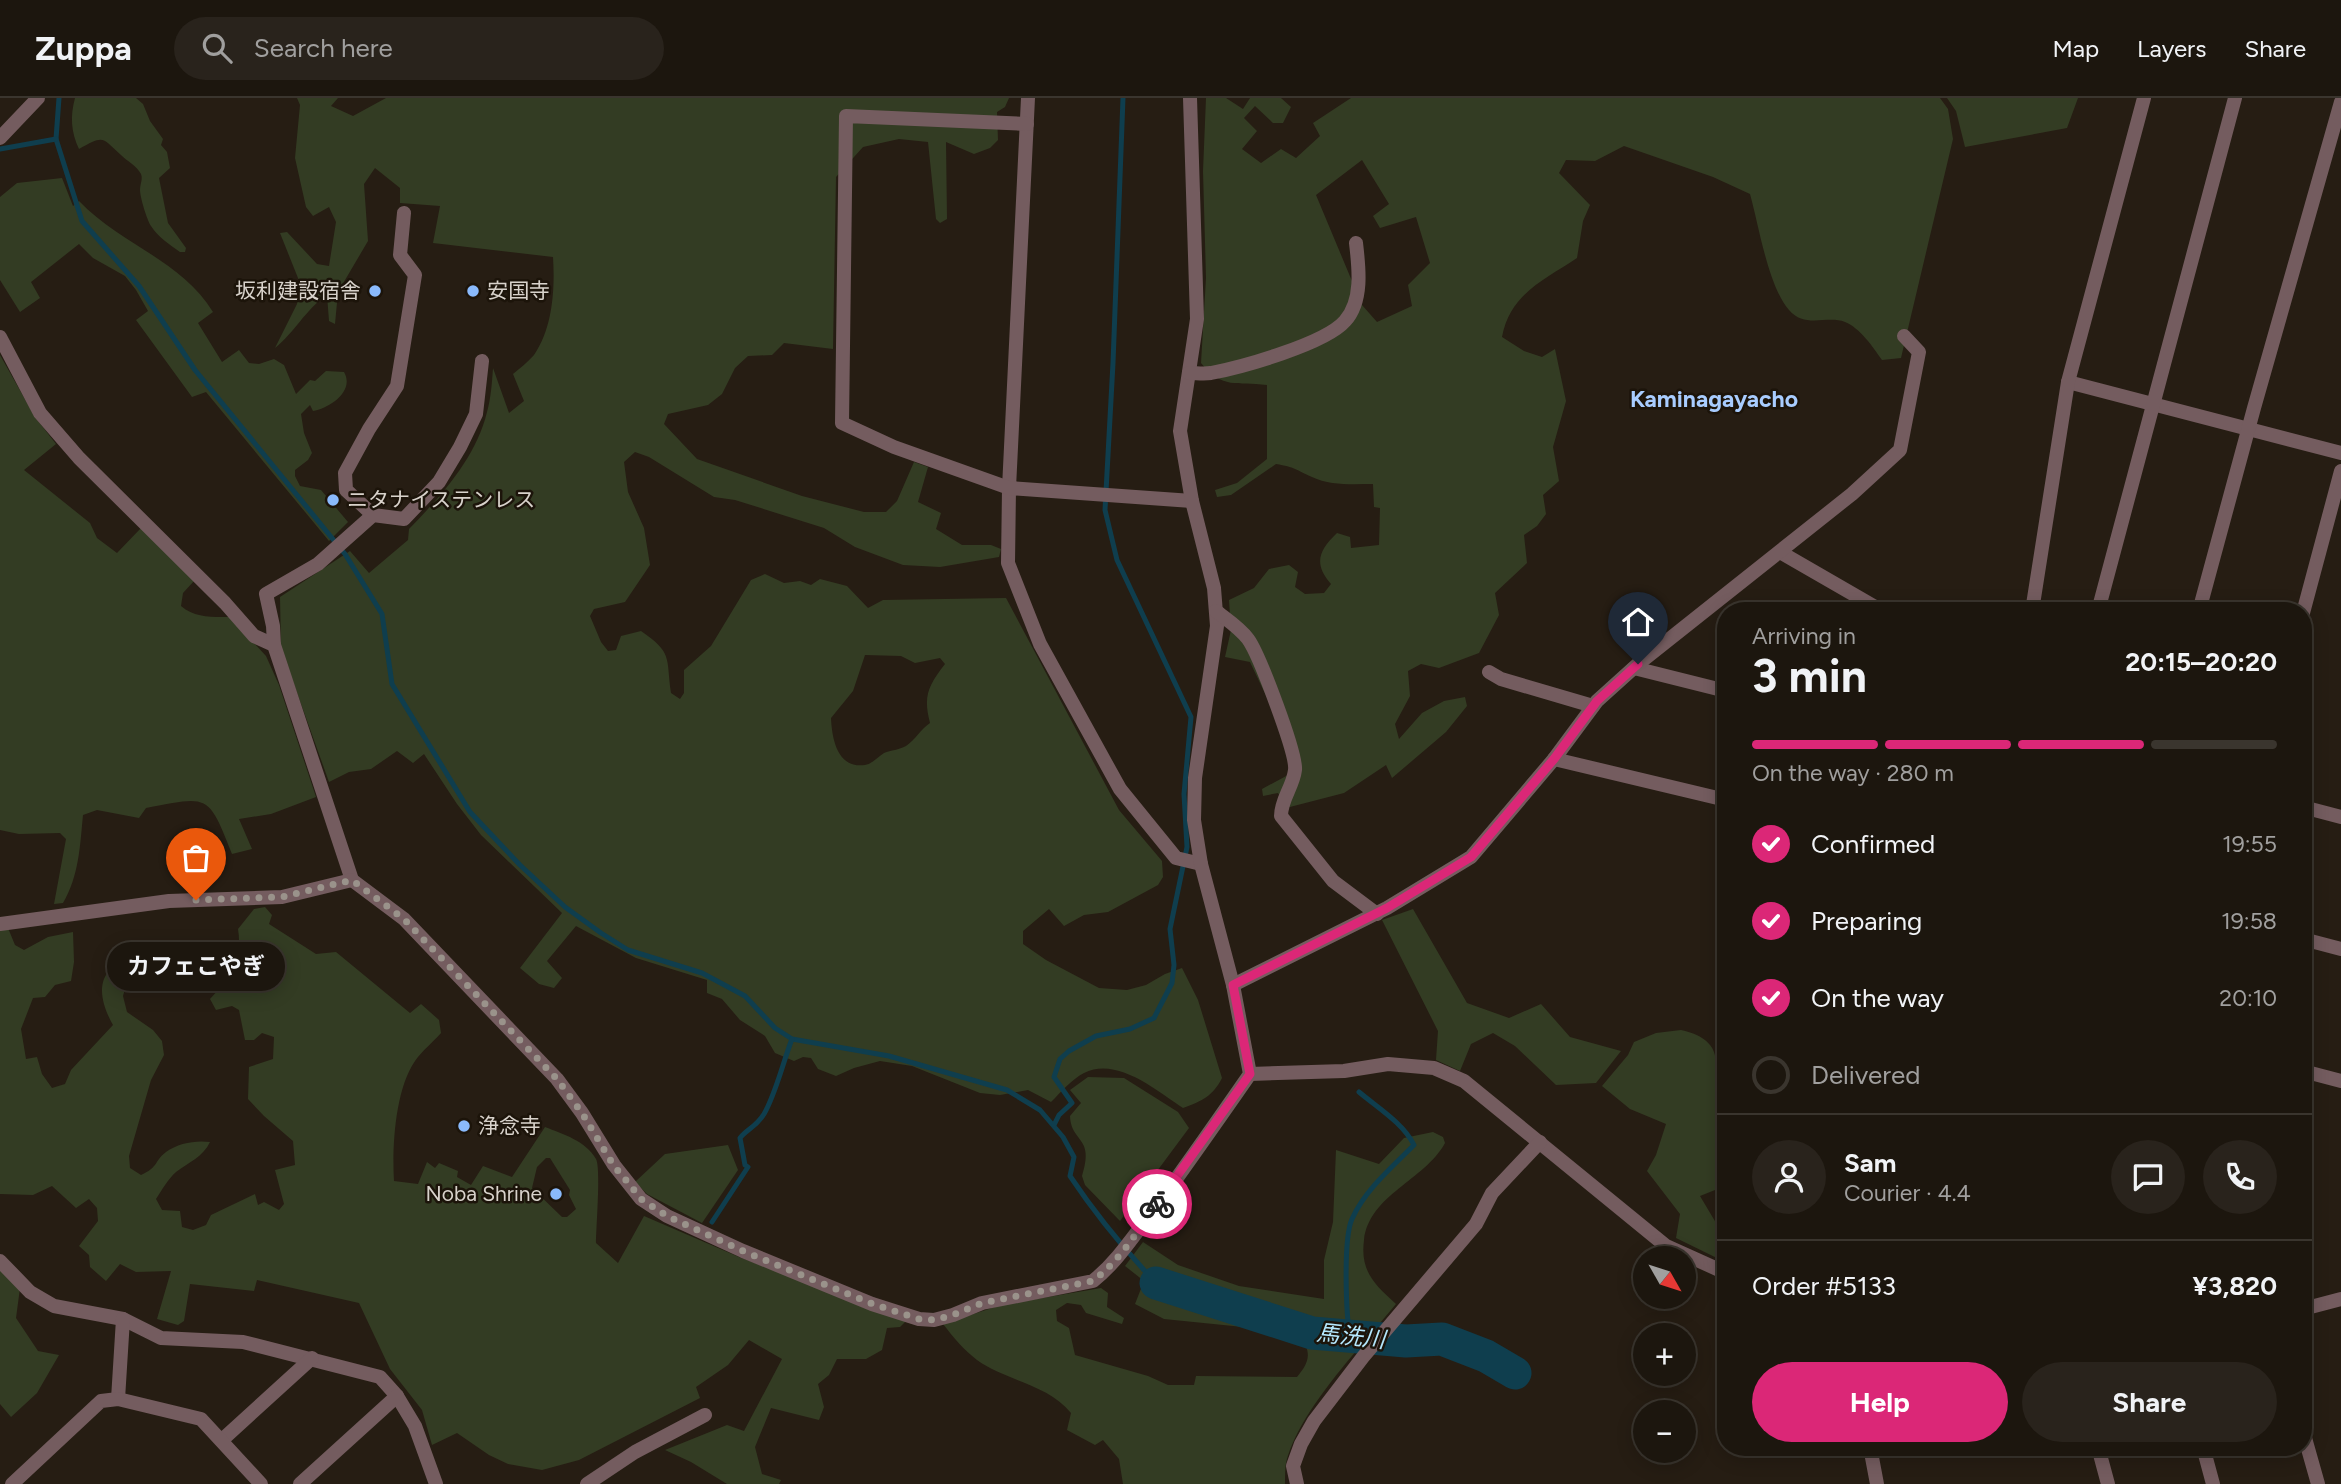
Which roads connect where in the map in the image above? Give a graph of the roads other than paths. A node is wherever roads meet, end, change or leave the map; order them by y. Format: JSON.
{"nodes":[{"id":1,"x":38,"y":98,"type":"edge"},
{"id":2,"x":1028,"y":98,"type":"edge"},
{"id":3,"x":2144,"y":98,"type":"edge"},
{"id":4,"x":2235,"y":98,"type":"edge"},
{"id":5,"x":1192,"y":101,"type":"edge"},
{"id":6,"x":2341,"y":103,"type":"edge"},
{"id":7,"x":1027,"y":124,"type":"junction"},
{"id":8,"x":0,"y":138,"type":"edge"},
{"id":9,"x":404,"y":213,"type":"dead end"},
{"id":10,"x":1356,"y":243,"type":"dead end"},
{"id":11,"x":1904,"y":336,"type":"dead end"},
{"id":12,"x":0,"y":337,"type":"edge"},
{"id":13,"x":482,"y":361,"type":"dead end"},
{"id":14,"x":1189,"y":373,"type":"junction"},
{"id":15,"x":2068,"y":382,"type":"junction"},
{"id":16,"x":2153,"y":405,"type":"junction"},
{"id":17,"x":2248,"y":428,"type":"junction"},
{"id":18,"x":2341,"y":453,"type":"edge"},
{"id":19,"x":2341,"y":471,"type":"edge"},
{"id":20,"x":1009,"y":488,"type":"junction"},
{"id":21,"x":1192,"y":501,"type":"junction"},
{"id":22,"x":373,"y":515,"type":"junction"},
{"id":23,"x":1780,"y":552,"type":"junction"},
{"id":24,"x":1717,"y":602,"type":"edge"},
{"id":25,"x":1717,"y":602,"type":"edge"},
{"id":26,"x":1867,"y":602,"type":"edge"},
{"id":27,"x":2033,"y":602,"type":"edge"},
{"id":28,"x":2100,"y":602,"type":"edge"},
{"id":29,"x":2201,"y":602,"type":"edge"},
{"id":30,"x":2306,"y":602,"type":"edge"},
{"id":31,"x":1216,"y":611,"type":"junction"},
{"id":32,"x":274,"y":645,"type":"junction"},
{"id":33,"x":1634,"y":668,"type":"junction"},
{"id":34,"x":1489,"y":673,"type":"dead end"},
{"id":35,"x":1717,"y":689,"type":"edge"},
{"id":36,"x":1594,"y":706,"type":"junction"},
{"id":37,"x":1554,"y":759,"type":"junction"},
{"id":38,"x":1717,"y":798,"type":"edge"},
{"id":39,"x":2312,"y":809,"type":"edge"},
{"id":40,"x":2341,"y":817,"type":"edge"},
{"id":41,"x":1199,"y":864,"type":"junction"},
{"id":42,"x":352,"y":880,"type":"junction"},
{"id":43,"x":1377,"y":914,"type":"junction"},
{"id":44,"x":0,"y":924,"type":"edge"},
{"id":45,"x":2312,"y":941,"type":"edge"},
{"id":46,"x":2341,"y":949,"type":"edge"},
{"id":47,"x":1233,"y":985,"type":"junction"},
{"id":48,"x":2312,"y":1073,"type":"edge"},
{"id":49,"x":1250,"y":1074,"type":"junction"},
{"id":50,"x":2341,"y":1081,"type":"edge"},
{"id":51,"x":1540,"y":1142,"type":"junction"},
{"id":52,"x":0,"y":1261,"type":"edge"},
{"id":53,"x":1717,"y":1269,"type":"edge"},
{"id":54,"x":2341,"y":1299,"type":"edge"},
{"id":55,"x":2312,"y":1307,"type":"edge"},
{"id":56,"x":124,"y":1319,"type":"junction"},
{"id":57,"x":312,"y":1359,"type":"junction"},
{"id":58,"x":397,"y":1396,"type":"junction"},
{"id":59,"x":118,"y":1399,"type":"junction"},
{"id":60,"x":705,"y":1415,"type":"dead end"},
{"id":61,"x":222,"y":1440,"type":"junction"},
{"id":62,"x":1872,"y":1456,"type":"edge"},
{"id":63,"x":2100,"y":1456,"type":"edge"},
{"id":64,"x":2205,"y":1456,"type":"edge"},
{"id":65,"x":2310,"y":1456,"type":"edge"},
{"id":66,"x":12,"y":1484,"type":"edge"},
{"id":67,"x":261,"y":1484,"type":"edge"},
{"id":68,"x":300,"y":1484,"type":"edge"},
{"id":69,"x":436,"y":1484,"type":"edge"},
{"id":70,"x":587,"y":1484,"type":"edge"},
{"id":71,"x":1297,"y":1484,"type":"edge"},
{"id":72,"x":1877,"y":1484,"type":"edge"},
{"id":73,"x":2108,"y":1484,"type":"edge"},
{"id":74,"x":2213,"y":1484,"type":"edge"},
{"id":75,"x":2318,"y":1484,"type":"edge"}],
"edges":[{"from":1,"to":8,"type":"street"},
{"from":2,"to":7,"type":"street"},
{"from":3,"to":15,"type":"street"},
{"from":4,"to":16,"type":"street"},
{"from":5,"to":14,"type":"street"},
{"from":6,"to":17,"type":"street"},
{"from":7,"to":20,"type":"street"},
{"from":7,"to":20,"type":"street"},
{"from":9,"to":22,"type":"street"},
{"from":10,"to":14,"type":"street"},
{"from":11,"to":23,"type":"street"},
{"from":12,"to":32,"type":"street"},
{"from":13,"to":22,"type":"street"},
{"from":14,"to":21,"type":"street"},
{"from":15,"to":16,"type":"street"},
{"from":15,"to":27,"type":"street"},
{"from":16,"to":17,"type":"street"},
{"from":16,"to":28,"type":"street"},
{"from":17,"to":18,"type":"street"},
{"from":17,"to":29,"type":"street"},
{"from":19,"to":30,"type":"street"},
{"from":20,"to":21,"type":"street"},
{"from":20,"to":41,"type":"street"},
{"from":21,"to":31,"type":"street"},
{"from":22,"to":32,"type":"street"},
{"from":23,"to":24,"type":"street"},
{"from":23,"to":26,"type":"street"},
{"from":25,"to":33,"type":"street"},
{"from":31,"to":41,"type":"street"},
{"from":31,"to":43,"type":"street"},
{"from":32,"to":42,"type":"street"},
{"from":33,"to":35,"type":"street"},
{"from":33,"to":36,"type":"street"},
{"from":34,"to":36,"type":"street"},
{"from":36,"to":37,"type":"street"},
{"from":37,"to":38,"type":"street"},
{"from":37,"to":43,"type":"street"},
{"from":39,"to":40,"type":"street"},
{"from":41,"to":47,"type":"street"},
{"from":42,"to":44,"type":"street"},
{"from":42,"to":49,"type":"street"},
{"from":43,"to":47,"type":"street"},
{"from":45,"to":46,"type":"street"},
{"from":47,"to":49,"type":"street"},
{"from":48,"to":50,"type":"street"},
{"from":49,"to":51,"type":"street"},
{"from":51,"to":53,"type":"street"},
{"from":51,"to":71,"type":"street"},
{"from":52,"to":56,"type":"street"},
{"from":54,"to":55,"type":"street"},
{"from":56,"to":57,"type":"street"},
{"from":56,"to":59,"type":"street"},
{"from":57,"to":58,"type":"street"},
{"from":57,"to":61,"type":"street"},
{"from":58,"to":68,"type":"street"},
{"from":58,"to":69,"type":"street"},
{"from":59,"to":61,"type":"street"},
{"from":59,"to":66,"type":"street"},
{"from":60,"to":70,"type":"street"},
{"from":61,"to":67,"type":"street"},
{"from":62,"to":72,"type":"street"},
{"from":63,"to":73,"type":"street"},
{"from":64,"to":74,"type":"street"},
{"from":65,"to":75,"type":"street"}]}
